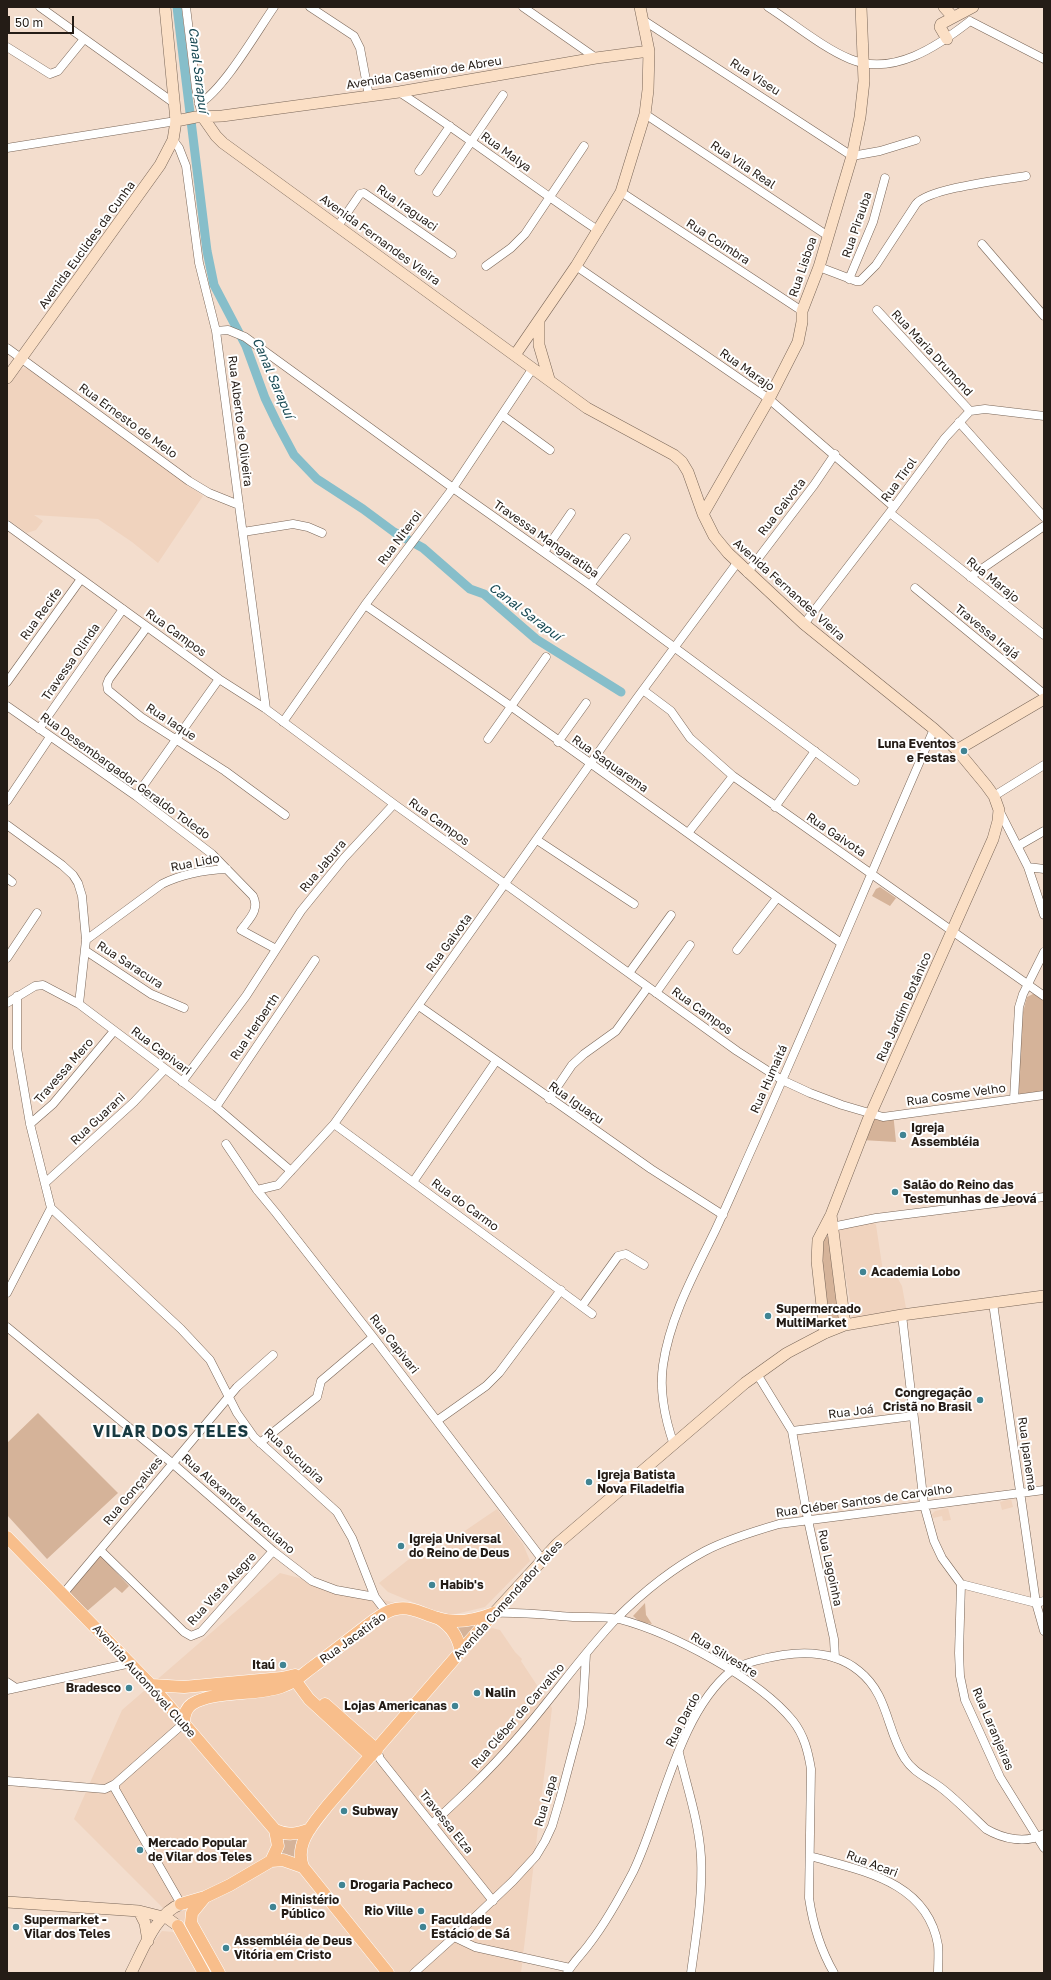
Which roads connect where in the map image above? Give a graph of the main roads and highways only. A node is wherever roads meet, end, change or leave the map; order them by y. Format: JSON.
{"nodes":[{"id":1,"x":640,"y":7,"type":"edge"},
{"id":2,"x":861,"y":7,"type":"edge"},
{"id":3,"x":944,"y":7,"type":"edge"},
{"id":4,"x":969,"y":8,"type":"edge"},
{"id":5,"x":162,"y":9,"type":"edge"},
{"id":6,"x":952,"y":16,"type":"junction"},
{"id":7,"x":947,"y":39,"type":"road end"},
{"id":8,"x":649,"y":51,"type":"junction"},
{"id":9,"x":199,"y":116,"type":"junction"},
{"id":10,"x":179,"y":120,"type":"junction"},
{"id":11,"x":540,"y":319,"type":"junction"},
{"id":12,"x":515,"y":354,"type":"junction"},
{"id":13,"x":7,"y":378,"type":"edge"},
{"id":14,"x":549,"y":379,"type":"junction"},
{"id":15,"x":703,"y":514,"type":"junction"},
{"id":16,"x":1044,"y":699,"type":"edge"},
{"id":17,"x":957,"y":750,"type":"junction"},
{"id":18,"x":999,"y":810,"type":"joint"},
{"id":19,"x":829,"y":1227,"type":"junction"},
{"id":20,"x":1044,"y":1296,"type":"edge"},
{"id":21,"x":845,"y":1325,"type":"junction"},
{"id":22,"x":825,"y":1333,"type":"junction"},
{"id":23,"x":7,"y":1537,"type":"edge"},
{"id":24,"x":494,"y":1613,"type":"junction"},
{"id":25,"x":438,"y":1618,"type":"junction"},
{"id":26,"x":461,"y":1652,"type":"junction"},
{"id":27,"x":299,"y":1676,"type":"junction"},
{"id":28,"x":151,"y":1685,"type":"junction"},
{"id":29,"x":198,"y":1686,"type":"junction"},
{"id":30,"x":202,"y":1700,"type":"junction"},
{"id":31,"x":184,"y":1723,"type":"junction"},
{"id":32,"x":376,"y":1755,"type":"junction"},
{"id":33,"x":310,"y":1829,"type":"junction"},
{"id":34,"x":275,"y":1830,"type":"junction"},
{"id":35,"x":271,"y":1860,"type":"junction"},
{"id":36,"x":303,"y":1867,"type":"junction"},
{"id":37,"x":205,"y":1897,"type":"junction"},
{"id":38,"x":7,"y":1902,"type":"edge"},
{"id":39,"x":181,"y":1904,"type":"joint"},
{"id":40,"x":139,"y":1911,"type":"junction"},
{"id":41,"x":162,"y":1916,"type":"junction"},
{"id":42,"x":178,"y":1926,"type":"joint"},
{"id":43,"x":148,"y":1941,"type":"junction"},
{"id":44,"x":131,"y":1973,"type":"edge"},
{"id":45,"x":204,"y":1973,"type":"edge"},
{"id":46,"x":219,"y":1973,"type":"edge"},
{"id":47,"x":388,"y":1973,"type":"edge"}],
"edges":[{"from":1,"to":8,"type":"main road"},
{"from":2,"to":15,"type":"main road","name":"Rua Lisboa"},
{"from":3,"to":6,"type":"main road"},
{"from":4,"to":6,"type":"main road"},
{"from":5,"to":10,"type":"main road","name":"Avenida Euclides da Cunha"},
{"from":6,"to":7,"type":"main road"},
{"from":8,"to":9,"type":"main road","name":"Avenida Casemiro de Abreu"},
{"from":8,"to":11,"type":"main road"},
{"from":9,"to":10,"type":"main road","name":"Avenida Casemiro de Abreu"},
{"from":9,"to":12,"type":"main road","name":"Avenida Fernandes Vieira"},
{"from":10,"to":13,"type":"main road","name":"Avenida Euclides da Cunha"},
{"from":11,"to":12,"type":"main road"},
{"from":11,"to":14,"type":"main road"},
{"from":12,"to":14,"type":"main road","name":"Avenida Fernandes Vieira"},
{"from":14,"to":15,"type":"main road","name":"Avenida Fernandes Vieira"},
{"from":15,"to":17,"type":"main road","name":"Avenida Fernandes Vieira"},
{"from":16,"to":17,"type":"main road"},
{"from":17,"to":18,"type":"main road","name":"Avenida Fernandes Vieira"},
{"from":18,"to":19,"type":"main road","name":"Rua Jardim Botânico"},
{"from":19,"to":21,"type":"main road"},
{"from":19,"to":22,"type":"main road","name":"Rua Jardim Botânico"},
{"from":20,"to":21,"type":"main road","name":"Avenida Comendador Teles"},
{"from":21,"to":22,"type":"main road","name":"Avenida Comendador Teles"},
{"from":22,"to":24,"type":"main road","name":"Avenida Comendador Teles"},
{"from":23,"to":28,"type":"main road","name":"Avenida Automóvel Clube"},
{"from":24,"to":25,"type":"main road","name":"Rua Jacatirão"},
{"from":24,"to":26,"type":"main road","name":"Avenida Comendador Teles"},
{"from":25,"to":26,"type":"main road"},
{"from":25,"to":27,"type":"main road","name":"Rua Jacatirão"},
{"from":26,"to":32,"type":"main road","name":"Avenida Comendador Teles"},
{"from":27,"to":29,"type":"main road","name":"Rua Jacatirão"},
{"from":27,"to":30,"type":"main road","name":"Rua Jacatirão"},
{"from":27,"to":32,"type":"main road"},
{"from":28,"to":29,"type":"main road","name":"Rua Jacatirão"},
{"from":28,"to":31,"type":"main road","name":"Avenida Automóvel Clube"},
{"from":29,"to":30,"type":"main road"},
{"from":30,"to":31,"type":"main road","name":"Rua Jacatirão"},
{"from":31,"to":34,"type":"main road","name":"Avenida Automóvel Clube"},
{"from":32,"to":33,"type":"main road","name":"Avenida Comendador Teles"},
{"from":33,"to":34,"type":"main road"},
{"from":33,"to":36,"type":"main road","name":"Avenida Comendador Teles"},
{"from":34,"to":35,"type":"main road"},
{"from":35,"to":36,"type":"main road"},
{"from":35,"to":37,"type":"main road"},
{"from":36,"to":47,"type":"main road"},
{"from":37,"to":39,"type":"main road"},
{"from":37,"to":46,"type":"main road"},
{"from":38,"to":40,"type":"main road"},
{"from":39,"to":41,"type":"main road"},
{"from":40,"to":41,"type":"main road"},
{"from":40,"to":43,"type":"main road"},
{"from":41,"to":42,"type":"main road"},
{"from":41,"to":43,"type":"main road"},
{"from":42,"to":45,"type":"main road"},
{"from":43,"to":44,"type":"main road"}]}
